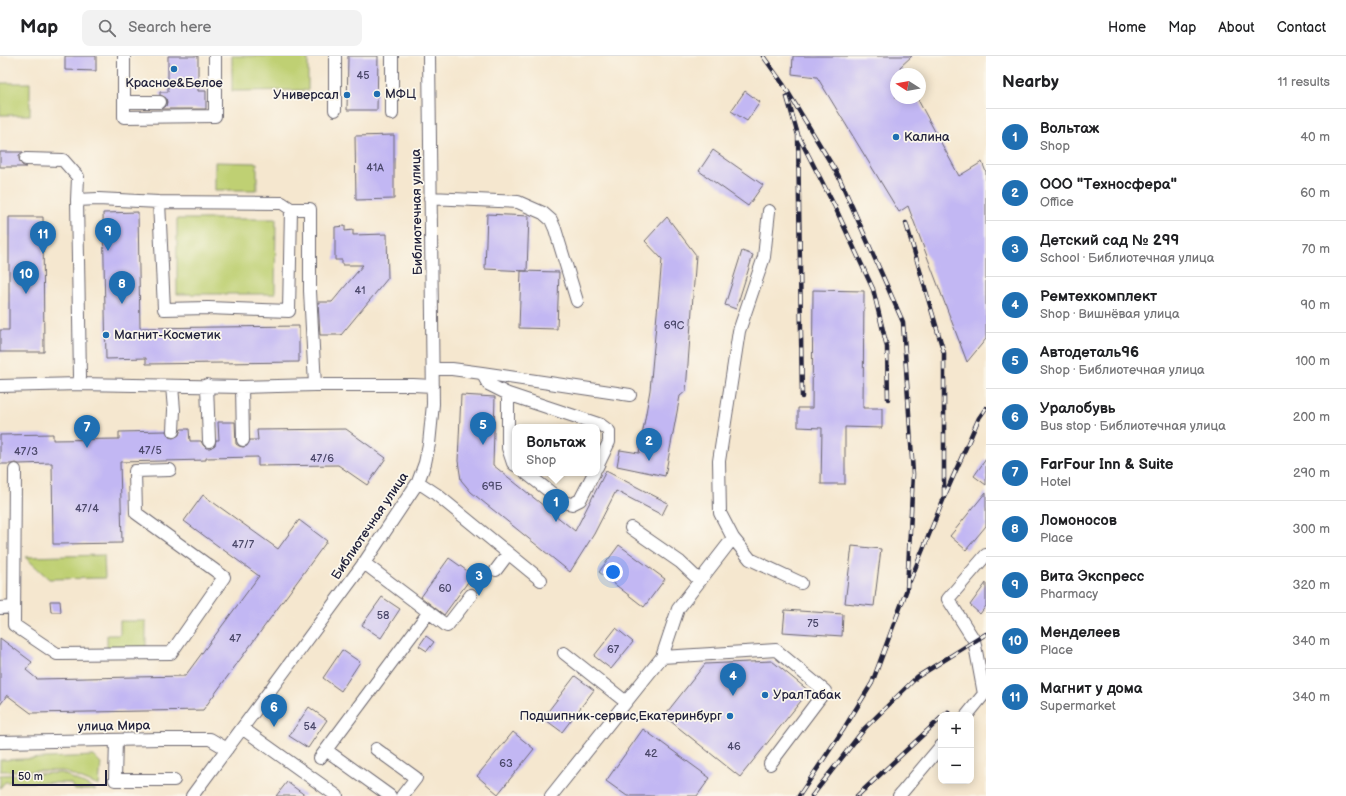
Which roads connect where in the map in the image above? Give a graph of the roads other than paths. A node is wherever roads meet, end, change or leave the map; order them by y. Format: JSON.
{"nodes":[{"id":1,"x":124,"y":56,"type":"edge"},
{"id":2,"x":215,"y":56,"type":"edge"},
{"id":3,"x":335,"y":56,"type":"edge"},
{"id":4,"x":392,"y":56,"type":"edge"},
{"id":5,"x":429,"y":56,"type":"edge"},
{"id":6,"x":124,"y":102,"type":"junction"},
{"id":7,"x":160,"y":102,"type":"dead end"},
{"id":8,"x":334,"y":110,"type":"dead end"},
{"id":9,"x":392,"y":114,"type":"dead end"},
{"id":10,"x":26,"y":159,"type":"dead end"},
{"id":11,"x":430,"y":198,"type":"junction"},
{"id":12,"x":77,"y":200,"type":"junction"},
{"id":13,"x":160,"y":202,"type":"junction"},
{"id":14,"x":291,"y":209,"type":"junction"},
{"id":15,"x":769,"y":211,"type":"dead end"},
{"id":16,"x":577,"y":301,"type":"dead end"},
{"id":17,"x":433,"y":369,"type":"junction"},
{"id":18,"x":482,"y":373,"type":"junction"},
{"id":19,"x":79,"y":384,"type":"junction"},
{"id":20,"x":315,"y":385,"type":"junction"},
{"id":21,"x":0,"y":386,"type":"edge"},
{"id":22,"x":172,"y":386,"type":"junction"},
{"id":23,"x":207,"y":386,"type":"junction"},
{"id":24,"x":433,"y":386,"type":"junction"},
{"id":25,"x":242,"y":387,"type":"junction"},
{"id":26,"x":508,"y":394,"type":"junction"},
{"id":27,"x":630,"y":395,"type":"dead end"},
{"id":28,"x":598,"y":424,"type":"edge"},
{"id":29,"x":600,"y":425,"type":"edge"},
{"id":30,"x":173,"y":431,"type":"dead end"},
{"id":31,"x":243,"y":440,"type":"dead end"},
{"id":32,"x":209,"y":441,"type":"dead end"},
{"id":33,"x":512,"y":460,"type":"edge"},
{"id":34,"x":600,"y":460,"type":"edge"},
{"id":35,"x":15,"y":470,"type":"dead end"},
{"id":36,"x":170,"y":470,"type":"dead end"},
{"id":37,"x":530,"y":476,"type":"edge"},
{"id":38,"x":592,"y":476,"type":"edge"},
{"id":39,"x":418,"y":482,"type":"junction"},
{"id":40,"x":631,"y":528,"type":"dead end"},
{"id":41,"x":733,"y":538,"type":"junction"},
{"id":42,"x":508,"y":554,"type":"junction"},
{"id":43,"x":986,"y":555,"type":"edge"},
{"id":44,"x":364,"y":563,"type":"junction"},
{"id":45,"x":496,"y":570,"type":"dead end"},
{"id":46,"x":540,"y":580,"type":"dead end"},
{"id":47,"x":700,"y":581,"type":"junction"},
{"id":48,"x":801,"y":583,"type":"dead end"},
{"id":49,"x":471,"y":595,"type":"dead end"},
{"id":50,"x":14,"y":607,"type":"junction"},
{"id":51,"x":0,"y":608,"type":"edge"},
{"id":52,"x":429,"y":612,"type":"junction"},
{"id":53,"x":564,"y":654,"type":"dead end"},
{"id":54,"x":662,"y":657,"type":"junction"},
{"id":55,"x":626,"y":702,"type":"junction"},
{"id":56,"x":969,"y":712,"type":"edge"},
{"id":57,"x":242,"y":728,"type":"junction"},
{"id":58,"x":116,"y":740,"type":"junction"},
{"id":59,"x":0,"y":742,"type":"edge"},
{"id":60,"x":376,"y":748,"type":"dead end"},
{"id":61,"x":939,"y":748,"type":"edge"},
{"id":62,"x":227,"y":749,"type":"junction"},
{"id":63,"x":770,"y":764,"type":"dead end"},
{"id":64,"x":174,"y":780,"type":"dead end"},
{"id":65,"x":192,"y":796,"type":"edge"},
{"id":66,"x":337,"y":796,"type":"edge"},
{"id":67,"x":390,"y":796,"type":"edge"},
{"id":68,"x":402,"y":796,"type":"edge"},
{"id":69,"x":551,"y":796,"type":"edge"},
{"id":70,"x":899,"y":796,"type":"edge"}],
"edges":[{"from":1,"to":6,"type":"street"},
{"from":2,"to":6,"type":"street"},
{"from":3,"to":8,"type":"street"},
{"from":4,"to":9,"type":"street"},
{"from":5,"to":11,"type":"street","name":"Библиотечная улица"},
{"from":6,"to":7,"type":"street"},
{"from":10,"to":12,"type":"street"},
{"from":11,"to":16,"type":"street"},
{"from":11,"to":17,"type":"street","name":"Библиотечная улица"},
{"from":12,"to":13,"type":"street"},
{"from":12,"to":19,"type":"street"},
{"from":13,"to":14,"type":"street"},
{"from":13,"to":14,"type":"street"},
{"from":14,"to":20,"type":"street"},
{"from":15,"to":41,"type":"street"},
{"from":17,"to":18,"type":"street"},
{"from":17,"to":24,"type":"street","name":"Библиотечная улица"},
{"from":18,"to":26,"type":"street"},
{"from":18,"to":27,"type":"street"},
{"from":19,"to":21,"type":"street"},
{"from":19,"to":22,"type":"street"},
{"from":20,"to":24,"type":"street"},
{"from":20,"to":25,"type":"street"},
{"from":22,"to":23,"type":"street"},
{"from":22,"to":30,"type":"street"},
{"from":23,"to":25,"type":"street"},
{"from":23,"to":32,"type":"street"},
{"from":24,"to":39,"type":"street","name":"Библиотечная улица"},
{"from":25,"to":31,"type":"street"},
{"from":26,"to":28,"type":"street"},
{"from":26,"to":33,"type":"street"},
{"from":29,"to":34,"type":"street"},
{"from":35,"to":50,"type":"street"},
{"from":36,"to":50,"type":"street"},
{"from":37,"to":38,"type":"street"},
{"from":39,"to":42,"type":"street"},
{"from":39,"to":44,"type":"street","name":"Библиотечная улица"},
{"from":40,"to":47,"type":"street"},
{"from":41,"to":47,"type":"street"},
{"from":41,"to":48,"type":"street"},
{"from":42,"to":45,"type":"street"},
{"from":42,"to":46,"type":"street"},
{"from":43,"to":56,"type":"street"},
{"from":44,"to":52,"type":"street"},
{"from":44,"to":57,"type":"street","name":"Библиотечная улица"},
{"from":47,"to":54,"type":"street"},
{"from":49,"to":52,"type":"street"},
{"from":50,"to":51,"type":"street"},
{"from":52,"to":67,"type":"street"},
{"from":53,"to":55,"type":"street"},
{"from":54,"to":55,"type":"street"},
{"from":54,"to":63,"type":"street"},
{"from":55,"to":69,"type":"street"},
{"from":57,"to":62,"type":"street","name":"Библиотечная улица"},
{"from":57,"to":66,"type":"street"},
{"from":58,"to":59,"type":"street","name":"улица Мира"},
{"from":58,"to":62,"type":"street","name":"улица Мира"},
{"from":58,"to":64,"type":"street"},
{"from":60,"to":68,"type":"street"},
{"from":61,"to":70,"type":"street"},
{"from":62,"to":65,"type":"street","name":"Библиотечная улица"}]}
